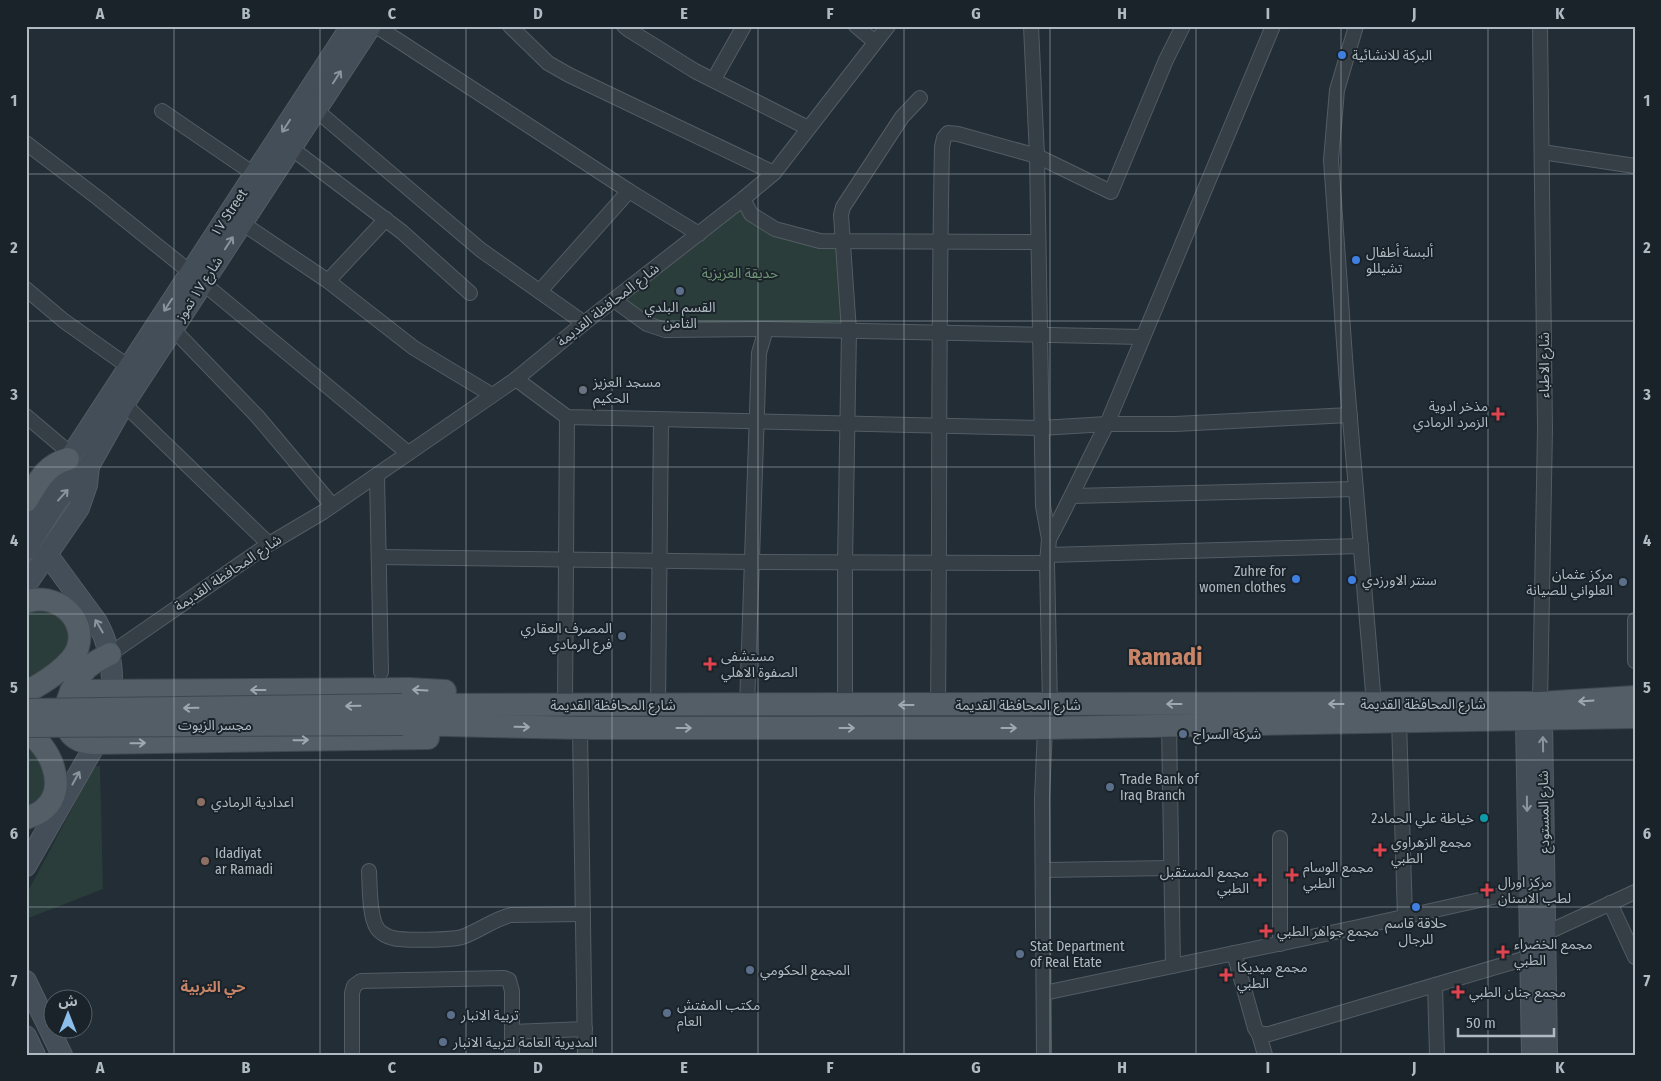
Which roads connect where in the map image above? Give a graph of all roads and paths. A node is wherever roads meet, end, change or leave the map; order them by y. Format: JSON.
{"nodes":[{"id":1,"x":351,"y":26,"type":"edge"},
{"id":2,"x":371,"y":26,"type":"edge"},
{"id":3,"x":376,"y":26,"type":"edge"},
{"id":4,"x":624,"y":26,"type":"edge"},
{"id":5,"x":744,"y":26,"type":"edge"},
{"id":6,"x":856,"y":26,"type":"edge"},
{"id":7,"x":888,"y":26,"type":"edge"},
{"id":8,"x":1031,"y":26,"type":"edge"},
{"id":9,"x":1183,"y":26,"type":"edge"},
{"id":10,"x":1273,"y":26,"type":"edge"},
{"id":11,"x":1356,"y":26,"type":"edge"},
{"id":12,"x":1540,"y":26,"type":"edge"},
{"id":13,"x":518,"y":29,"type":"edge"},
{"id":14,"x":875,"y":42,"type":"junction"},
{"id":15,"x":714,"y":79,"type":"junction"},
{"id":16,"x":920,"y":98,"type":"dead end"},
{"id":17,"x":316,"y":110,"type":"junction"},
{"id":18,"x":162,"y":111,"type":"dead end"},
{"id":19,"x":808,"y":128,"type":"junction"},
{"id":20,"x":26,"y":143,"type":"edge"},
{"id":21,"x":292,"y":148,"type":"junction"},
{"id":22,"x":1542,"y":152,"type":"junction"},
{"id":23,"x":1037,"y":156,"type":"junction"},
{"id":24,"x":1635,"y":166,"type":"edge"},
{"id":25,"x":774,"y":173,"type":"junction"},
{"id":26,"x":254,"y":174,"type":"junction"},
{"id":27,"x":629,"y":191,"type":"junction"},
{"id":28,"x":743,"y":200,"type":"junction"},
{"id":29,"x":386,"y":220,"type":"junction"},
{"id":30,"x":242,"y":223,"type":"junction"},
{"id":31,"x":699,"y":234,"type":"junction"},
{"id":32,"x":842,"y":242,"type":"junction"},
{"id":33,"x":940,"y":242,"type":"junction"},
{"id":34,"x":1038,"y":242,"type":"junction"},
{"id":35,"x":196,"y":277,"type":"junction"},
{"id":36,"x":328,"y":281,"type":"junction"},
{"id":37,"x":26,"y":290,"type":"edge"},
{"id":38,"x":540,"y":291,"type":"junction"},
{"id":39,"x":470,"y":293,"type":"dead end"},
{"id":40,"x":614,"y":300,"type":"junction"},
{"id":41,"x":584,"y":323,"type":"junction"},
{"id":42,"x":173,"y":329,"type":"junction"},
{"id":43,"x":766,"y":329,"type":"junction"},
{"id":44,"x":849,"y":331,"type":"junction"},
{"id":45,"x":939,"y":333,"type":"junction"},
{"id":46,"x":1040,"y":334,"type":"junction"},
{"id":47,"x":1142,"y":337,"type":"junction"},
{"id":48,"x":150,"y":348,"type":"junction"},
{"id":49,"x":129,"y":367,"type":"junction"},
{"id":50,"x":516,"y":379,"type":"junction"},
{"id":51,"x":492,"y":395,"type":"junction"},
{"id":52,"x":124,"y":404,"type":"junction"},
{"id":53,"x":1350,"y":415,"type":"junction"},
{"id":54,"x":26,"y":416,"type":"edge"},
{"id":55,"x":567,"y":417,"type":"junction"},
{"id":56,"x":661,"y":420,"type":"junction"},
{"id":57,"x":756,"y":422,"type":"junction"},
{"id":58,"x":848,"y":424,"type":"junction"},
{"id":59,"x":1107,"y":424,"type":"junction"},
{"id":60,"x":940,"y":426,"type":"junction"},
{"id":61,"x":1042,"y":428,"type":"junction"},
{"id":62,"x":408,"y":454,"type":"junction"},
{"id":63,"x":76,"y":460,"type":"junction"},
{"id":64,"x":377,"y":474,"type":"junction"},
{"id":65,"x":1356,"y":489,"type":"junction"},
{"id":66,"x":1073,"y":496,"type":"junction"},
{"id":67,"x":26,"y":501,"type":"edge"},
{"id":68,"x":332,"y":505,"type":"junction"},
{"id":69,"x":26,"y":525,"type":"edge"},
{"id":70,"x":1049,"y":539,"type":"junction"},
{"id":71,"x":269,"y":544,"type":"junction"},
{"id":72,"x":1361,"y":546,"type":"junction"},
{"id":73,"x":26,"y":550,"type":"edge"},
{"id":74,"x":47,"y":554,"type":"junction"},
{"id":75,"x":379,"y":557,"type":"junction"},
{"id":76,"x":1047,"y":559,"type":"junction"},
{"id":77,"x":566,"y":560,"type":"junction"},
{"id":78,"x":658,"y":561,"type":"junction"},
{"id":79,"x":752,"y":562,"type":"junction"},
{"id":80,"x":845,"y":563,"type":"junction"},
{"id":81,"x":940,"y":563,"type":"junction"},
{"id":82,"x":26,"y":585,"type":"edge"},
{"id":83,"x":26,"y":602,"type":"edge"},
{"id":84,"x":1635,"y":620,"type":"edge"},
{"id":85,"x":110,"y":654,"type":"junction"},
{"id":86,"x":1635,"y":660,"type":"edge"},
{"id":87,"x":381,"y":672,"type":"dead end"},
{"id":88,"x":71,"y":691,"type":"junction"},
{"id":89,"x":112,"y":691,"type":"junction"},
{"id":90,"x":26,"y":692,"type":"edge"},
{"id":91,"x":1635,"y":698,"type":"edge"},
{"id":92,"x":538,"y":704,"type":"junction"},
{"id":93,"x":1374,"y":704,"type":"junction"},
{"id":94,"x":565,"y":705,"type":"junction"},
{"id":95,"x":658,"y":705,"type":"junction"},
{"id":96,"x":845,"y":705,"type":"junction"},
{"id":97,"x":938,"y":705,"type":"junction"},
{"id":98,"x":1050,"y":705,"type":"junction"},
{"id":99,"x":747,"y":706,"type":"junction"},
{"id":100,"x":26,"y":710,"type":"edge"},
{"id":101,"x":402,"y":714,"type":"junction"},
{"id":102,"x":1536,"y":714,"type":"junction"},
{"id":103,"x":1635,"y":717,"type":"edge"},
{"id":104,"x":1399,"y":720,"type":"junction"},
{"id":105,"x":1169,"y":725,"type":"junction"},
{"id":106,"x":26,"y":726,"type":"edge"},
{"id":107,"x":484,"y":726,"type":"junction"},
{"id":108,"x":580,"y":728,"type":"junction"},
{"id":109,"x":1045,"y":728,"type":"junction"},
{"id":110,"x":26,"y":732,"type":"edge"},
{"id":111,"x":96,"y":743,"type":"junction"},
{"id":112,"x":35,"y":814,"type":"edge"},
{"id":113,"x":1536,"y":826,"type":"junction"},
{"id":114,"x":1280,"y":838,"type":"dead end"},
{"id":115,"x":26,"y":866,"type":"edge"},
{"id":116,"x":1171,"y":868,"type":"junction"},
{"id":117,"x":1042,"y":870,"type":"junction"},
{"id":118,"x":369,"y":871,"type":"dead end"},
{"id":119,"x":1529,"y":890,"type":"junction"},
{"id":120,"x":1635,"y":892,"type":"edge"},
{"id":121,"x":1610,"y":903,"type":"junction"},
{"id":122,"x":583,"y":914,"type":"junction"},
{"id":123,"x":1405,"y":917,"type":"junction"},
{"id":124,"x":1546,"y":933,"type":"junction"},
{"id":125,"x":1280,"y":944,"type":"junction"},
{"id":126,"x":1234,"y":953,"type":"junction"},
{"id":127,"x":1635,"y":957,"type":"edge"},
{"id":128,"x":1173,"y":966,"type":"junction"},
{"id":129,"x":1536,"y":968,"type":"junction"},
{"id":130,"x":26,"y":981,"type":"edge"},
{"id":131,"x":1435,"y":985,"type":"junction"},
{"id":132,"x":1044,"y":993,"type":"junction"},
{"id":133,"x":31,"y":1002,"type":"edge"},
{"id":134,"x":585,"y":1029,"type":"junction"},
{"id":135,"x":512,"y":1032,"type":"junction"},
{"id":136,"x":1259,"y":1034,"type":"junction"},
{"id":137,"x":26,"y":1036,"type":"edge"},
{"id":138,"x":35,"y":1055,"type":"edge"},
{"id":139,"x":62,"y":1055,"type":"edge"},
{"id":140,"x":352,"y":1055,"type":"edge"},
{"id":141,"x":512,"y":1055,"type":"edge"},
{"id":142,"x":585,"y":1055,"type":"edge"},
{"id":143,"x":1044,"y":1055,"type":"edge"},
{"id":144,"x":1265,"y":1055,"type":"edge"},
{"id":145,"x":1437,"y":1055,"type":"edge"},
{"id":146,"x":1532,"y":1055,"type":"edge"},
{"id":147,"x":1547,"y":1055,"type":"edge"}],
"edges":[{"from":1,"to":26,"type":"main road","name":"١٧ Street","one_way":true},
{"from":17,"to":2,"type":"main road","name":"شارع ١٧ تموز","one_way":true},
{"from":3,"to":27,"type":"street"},
{"from":4,"to":15,"type":"street"},
{"from":5,"to":15,"type":"street"},
{"from":6,"to":14,"type":"street"},
{"from":7,"to":14,"type":"street","name":"شارع المحافظة القديمة"},
{"from":8,"to":23,"type":"street"},
{"from":9,"to":23,"type":"street"},
{"from":10,"to":47,"type":"street"},
{"from":11,"to":53,"type":"street"},
{"from":12,"to":22,"type":"street","name":"شارع الاطباء"},
{"from":13,"to":25,"type":"street"},
{"from":14,"to":19,"type":"street","name":"شارع المحافظة القديمة"},
{"from":15,"to":19,"type":"street"},
{"from":16,"to":32,"type":"street"},
{"from":17,"to":21,"type":"main road","name":"شارع ١٧ تموز"},
{"from":17,"to":38,"type":"street"},
{"from":18,"to":26,"type":"street"},
{"from":19,"to":25,"type":"street","name":"شارع المحافظة القديمة"},
{"from":20,"to":35,"type":"street"},
{"from":21,"to":29,"type":"street"},
{"from":21,"to":30,"type":"main road","name":"شارع ١٧ تموز"},
{"from":22,"to":24,"type":"street"},
{"from":22,"to":102,"type":"street","name":"شارع الاطباء"},
{"from":23,"to":33,"type":"street"},
{"from":23,"to":34,"type":"street"},
{"from":25,"to":28,"type":"street","name":"شارع المحافظة القديمة"},
{"from":26,"to":35,"type":"main road","name":"١٧ Street"},
{"from":27,"to":31,"type":"street"},
{"from":27,"to":38,"type":"street"},
{"from":28,"to":31,"type":"street","name":"شارع المحافظة القديمة"},
{"from":28,"to":32,"type":"street"},
{"from":29,"to":36,"type":"street"},
{"from":29,"to":39,"type":"street"},
{"from":35,"to":30,"type":"main road","name":"شارع ١٧ تموز","one_way":true},
{"from":30,"to":36,"type":"street"},
{"from":31,"to":40,"type":"street","name":"شارع المحافظة القديمة"},
{"from":32,"to":33,"type":"street"},
{"from":32,"to":44,"type":"street"},
{"from":33,"to":34,"type":"street"},
{"from":33,"to":45,"type":"street"},
{"from":34,"to":46,"type":"street"},
{"from":35,"to":42,"type":"main road","name":"شارع ١٧ تموز"},
{"from":35,"to":48,"type":"main road","name":"١٧ Street","one_way":true},
{"from":35,"to":62,"type":"street"},
{"from":36,"to":51,"type":"street"},
{"from":37,"to":49,"type":"street"},
{"from":38,"to":41,"type":"street"},
{"from":40,"to":41,"type":"street","name":"شارع المحافظة القديمة"},
{"from":40,"to":43,"type":"street"},
{"from":41,"to":50,"type":"street","name":"شارع المحافظة القديمة"},
{"from":42,"to":48,"type":"main road","name":"شارع ١٧ تموز"},
{"from":42,"to":68,"type":"street"},
{"from":43,"to":44,"type":"street"},
{"from":43,"to":57,"type":"street"},
{"from":44,"to":45,"type":"street"},
{"from":44,"to":58,"type":"street"},
{"from":45,"to":46,"type":"street"},
{"from":45,"to":60,"type":"street"},
{"from":46,"to":47,"type":"street"},
{"from":46,"to":61,"type":"street"},
{"from":47,"to":59,"type":"street"},
{"from":48,"to":49,"type":"main road","name":"١٧ Street"},
{"from":48,"to":52,"type":"main road","name":"شارع ١٧ تموز"},
{"from":49,"to":63,"type":"main road","name":"١٧ Street"},
{"from":50,"to":51,"type":"street","name":"شارع المحافظة القديمة"},
{"from":50,"to":55,"type":"street"},
{"from":51,"to":62,"type":"street","name":"شارع المحافظة القديمة"},
{"from":52,"to":63,"type":"main road","name":"شارع ١٧ تموز"},
{"from":52,"to":71,"type":"street"},
{"from":53,"to":59,"type":"street"},
{"from":53,"to":65,"type":"street"},
{"from":54,"to":63,"type":"street"},
{"from":55,"to":56,"type":"street"},
{"from":55,"to":77,"type":"street"},
{"from":56,"to":57,"type":"street"},
{"from":56,"to":78,"type":"street"},
{"from":57,"to":58,"type":"street"},
{"from":57,"to":79,"type":"street"},
{"from":58,"to":60,"type":"street"},
{"from":58,"to":80,"type":"street"},
{"from":59,"to":61,"type":"street"},
{"from":59,"to":66,"type":"street"},
{"from":60,"to":61,"type":"street"},
{"from":60,"to":81,"type":"street"},
{"from":61,"to":70,"type":"street"},
{"from":62,"to":64,"type":"street","name":"شارع المحافظة القديمة"},
{"from":63,"to":67,"type":"main road"},
{"from":63,"to":69,"type":"main road","name":"١٧ Street"},
{"from":73,"to":63,"type":"main road","name":"شارع ١٧ تموز","one_way":true},
{"from":63,"to":74,"type":"main road"},
{"from":64,"to":68,"type":"street","name":"شارع المحافظة القديمة"},
{"from":64,"to":75,"type":"street"},
{"from":65,"to":66,"type":"street"},
{"from":65,"to":72,"type":"street"},
{"from":66,"to":70,"type":"street"},
{"from":68,"to":71,"type":"street","name":"شارع المحافظة القديمة"},
{"from":70,"to":76,"type":"street"},
{"from":71,"to":85,"type":"street","name":"شارع المحافظة القديمة"},
{"from":72,"to":76,"type":"street"},
{"from":72,"to":93,"type":"street"},
{"from":74,"to":82,"type":"main road"},
{"from":85,"to":74,"type":"main road","one_way":true},
{"from":75,"to":77,"type":"street"},
{"from":75,"to":87,"type":"street"},
{"from":76,"to":81,"type":"street"},
{"from":76,"to":98,"type":"street"},
{"from":77,"to":78,"type":"street"},
{"from":77,"to":94,"type":"street"},
{"from":78,"to":79,"type":"street"},
{"from":78,"to":95,"type":"street"},
{"from":79,"to":80,"type":"street"},
{"from":79,"to":99,"type":"street"},
{"from":80,"to":81,"type":"street"},
{"from":80,"to":96,"type":"street"},
{"from":81,"to":97,"type":"street"},
{"from":83,"to":90,"type":"main road"},
{"from":84,"to":86,"type":"street"},
{"from":85,"to":88,"type":"main road"},
{"from":85,"to":89,"type":"main road"},
{"from":88,"to":89,"type":"main road"},
{"from":88,"to":111,"type":"main road"},
{"from":92,"to":89,"type":"main road","one_way":true},
{"from":89,"to":111,"type":"main road"},
{"from":91,"to":102,"type":"main road","name":"شارع المحافظة القديمة","one_way":true},
{"from":92,"to":94,"type":"main road","name":"شارع المحافظة القديمة"},
{"from":92,"to":101,"type":"main road","name":"شارع المحافظة القديمة"},
{"from":93,"to":98,"type":"main road","name":"شارع المحافظة القديمة","one_way":true},
{"from":93,"to":102,"type":"main road","name":"شارع المحافظة القديمة"},
{"from":94,"to":95,"type":"main road","name":"شارع المحافظة القديمة"},
{"from":95,"to":99,"type":"main road","name":"شارع المحافظة القديمة"},
{"from":97,"to":96,"type":"main road","name":"شارع المحافظة القديمة","one_way":true},
{"from":96,"to":99,"type":"main road","name":"شارع المحافظة القديمة"},
{"from":97,"to":98,"type":"main road","name":"شارع المحافظة القديمة"},
{"from":101,"to":100,"type":"main road","name":"مجسر الزيوت","one_way":true,"bridge":true},
{"from":101,"to":106,"type":"main road","name":"مجسر الزيوت","bridge":true},
{"from":101,"to":107,"type":"main road","name":"شارع المحافظة القديمة"},
{"from":102,"to":103,"type":"main road","name":"شارع المحافظة القديمة"},
{"from":102,"to":104,"type":"main road","name":"شارع المحافظة القديمة"},
{"from":102,"to":113,"type":"main road","name":"شارع المستودع"},
{"from":104,"to":105,"type":"main road","name":"شارع المحافظة القديمة"},
{"from":104,"to":123,"type":"street"},
{"from":105,"to":109,"type":"main road","name":"شارع المحافظة القديمة"},
{"from":105,"to":116,"type":"street"},
{"from":107,"to":108,"type":"main road","name":"شارع المحافظة القديمة","one_way":true},
{"from":111,"to":107,"type":"main road","one_way":true},
{"from":108,"to":109,"type":"main road","name":"شارع المحافظة القديمة","one_way":true},
{"from":108,"to":122,"type":"street"},
{"from":109,"to":117,"type":"street"},
{"from":110,"to":112,"type":"main road"},
{"from":115,"to":111,"type":"main road","one_way":true},
{"from":113,"to":119,"type":"main road","name":"شارع المستودع"},
{"from":113,"to":124,"type":"main road","name":"شارع المستودع"},
{"from":114,"to":125,"type":"street"},
{"from":116,"to":117,"type":"street"},
{"from":116,"to":128,"type":"street"},
{"from":117,"to":132,"type":"street"},
{"from":118,"to":122,"type":"street"},
{"from":119,"to":123,"type":"street"},
{"from":119,"to":129,"type":"main road","name":"شارع المستودع"},
{"from":120,"to":121,"type":"street"},
{"from":121,"to":124,"type":"street"},
{"from":121,"to":127,"type":"street"},
{"from":122,"to":134,"type":"street"},
{"from":123,"to":125,"type":"street"},
{"from":124,"to":129,"type":"main road","name":"شارع المستودع"},
{"from":125,"to":126,"type":"street"},
{"from":126,"to":128,"type":"street"},
{"from":126,"to":136,"type":"street"},
{"from":128,"to":132,"type":"street"},
{"from":129,"to":131,"type":"street"},
{"from":129,"to":146,"type":"main road","name":"شارع المستودع"},
{"from":129,"to":147,"type":"main road","name":"شارع المستودع"},
{"from":130,"to":133,"type":"main road"},
{"from":131,"to":136,"type":"street"},
{"from":131,"to":145,"type":"street"},
{"from":132,"to":143,"type":"street"},
{"from":133,"to":139,"type":"main road"},
{"from":134,"to":135,"type":"street"},
{"from":134,"to":142,"type":"street"},
{"from":135,"to":140,"type":"street"},
{"from":135,"to":141,"type":"street"},
{"from":136,"to":144,"type":"street"},
{"from":137,"to":138,"type":"main road"}]}
